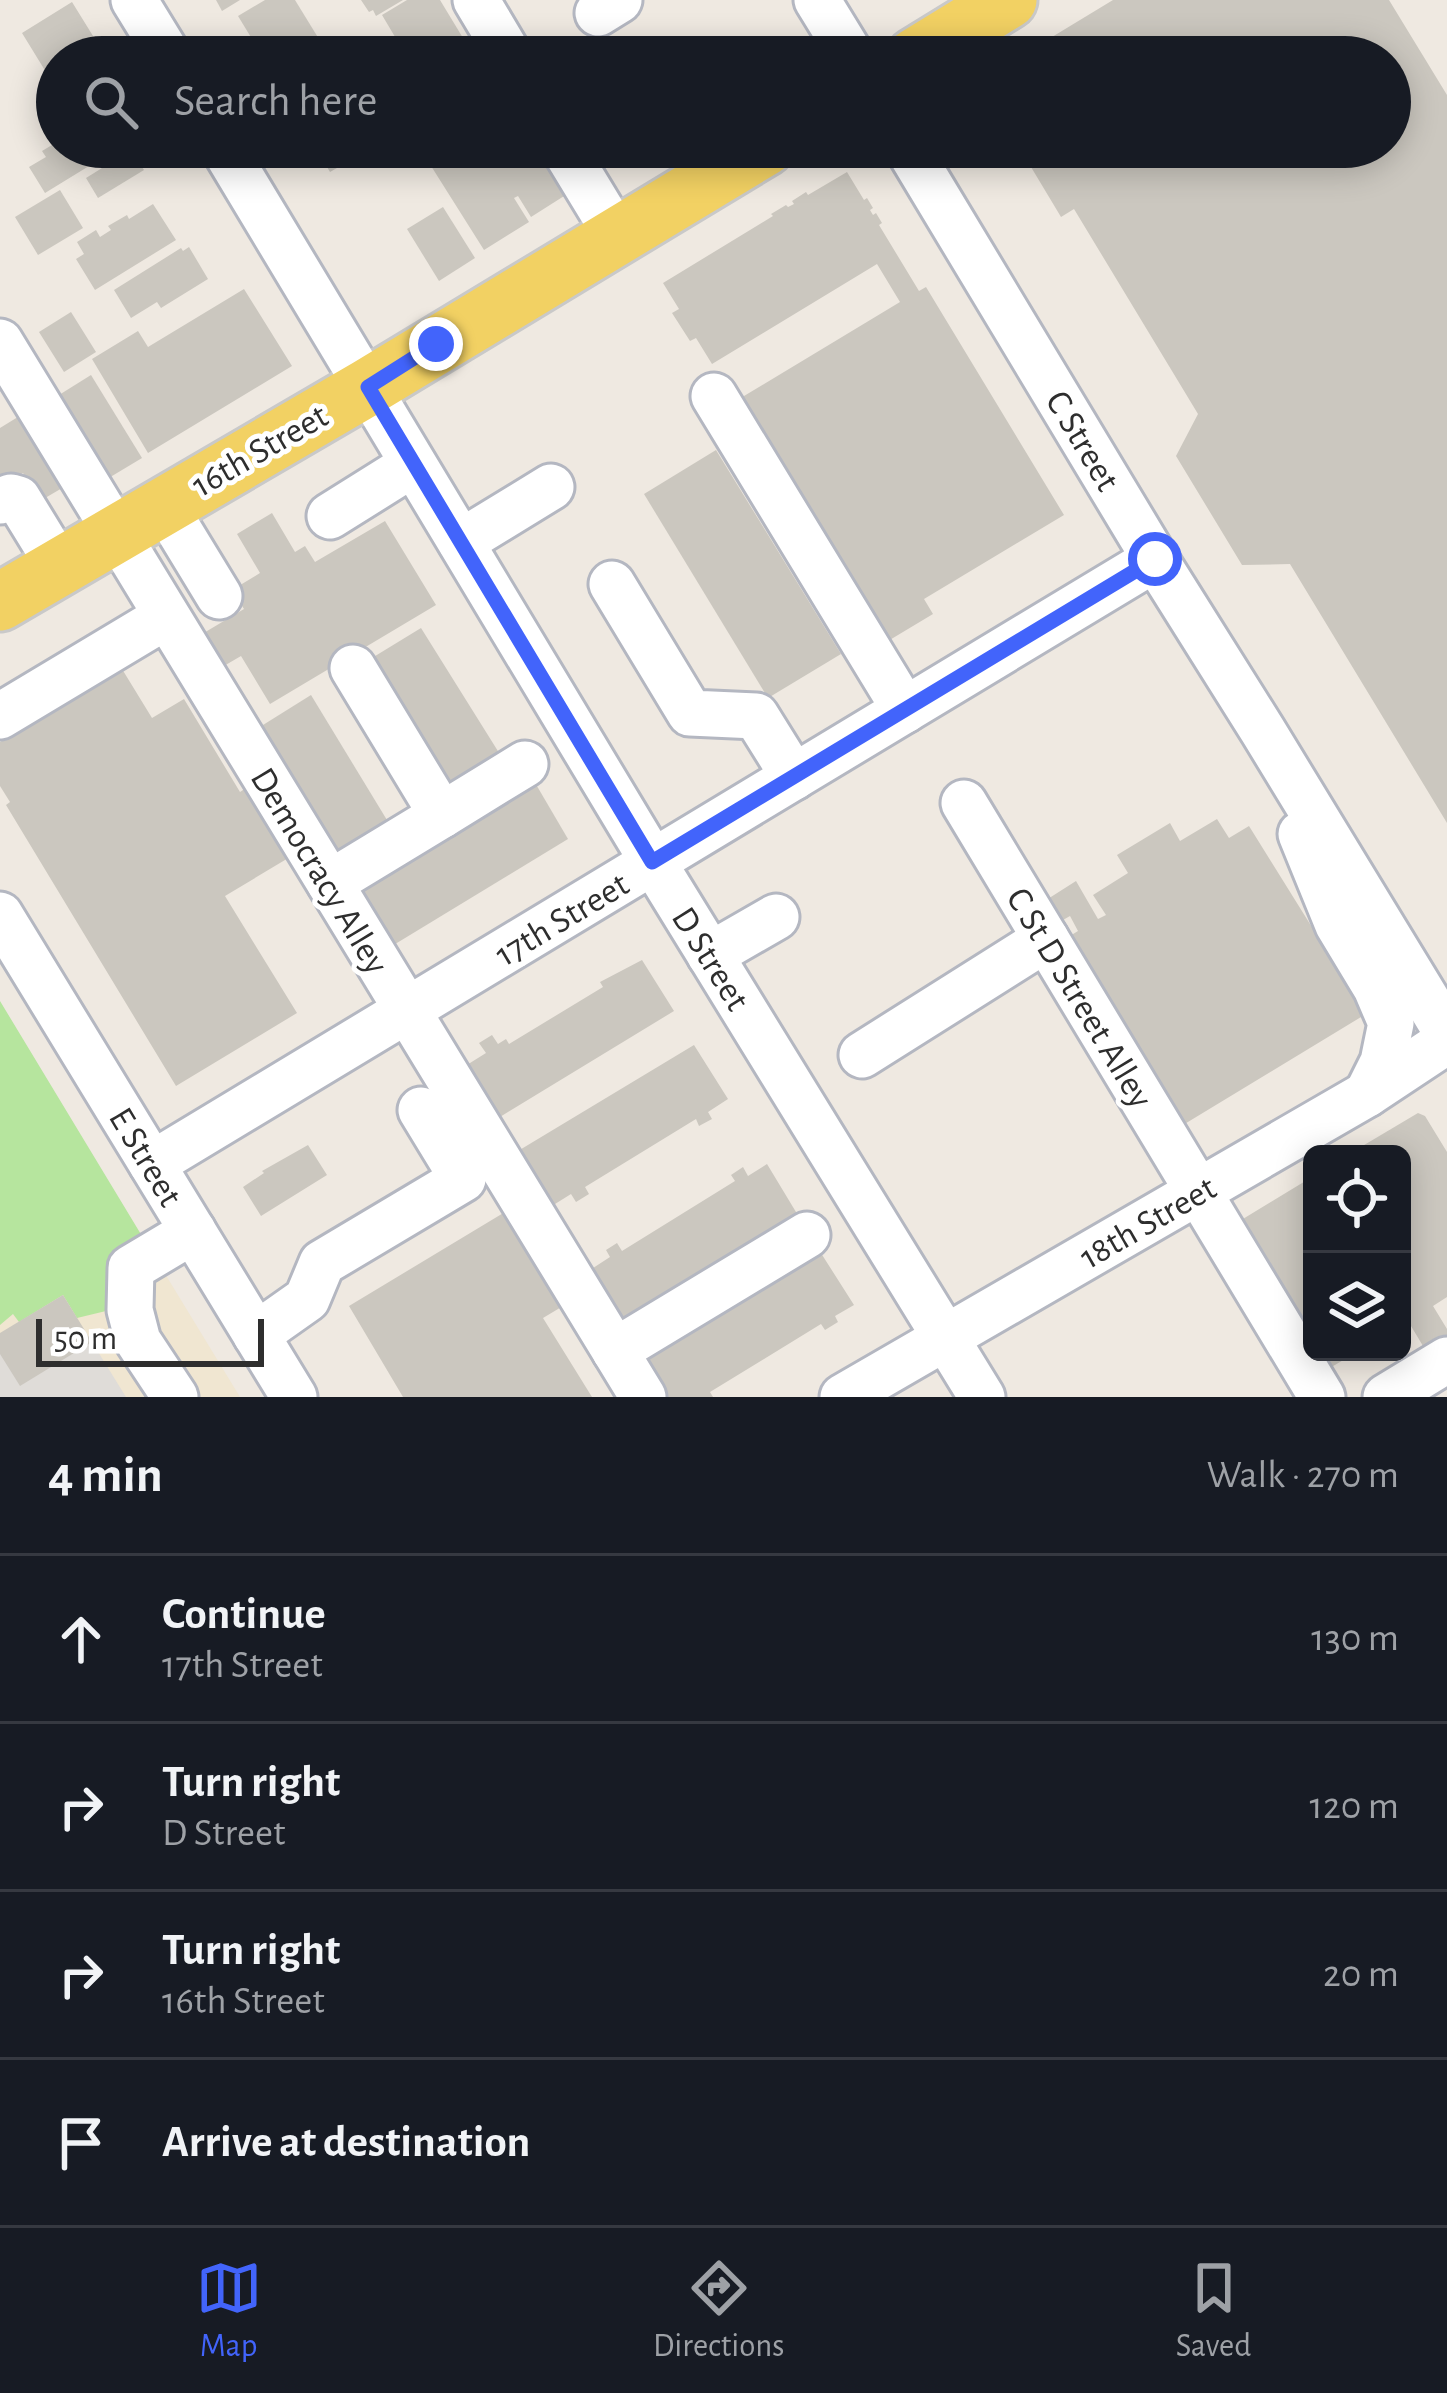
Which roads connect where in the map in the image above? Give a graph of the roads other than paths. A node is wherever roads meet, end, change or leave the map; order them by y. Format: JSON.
{"nodes":[{"id":1,"x":134,"y":0,"type":"edge"},
{"id":2,"x":476,"y":0,"type":"edge"},
{"id":3,"x":817,"y":0,"type":"edge"},
{"id":4,"x":1008,"y":0,"type":"edge"},
{"id":5,"x":156,"y":36,"type":"edge"},
{"id":6,"x":497,"y":36,"type":"edge"},
{"id":7,"x":839,"y":36,"type":"edge"},
{"id":8,"x":949,"y":36,"type":"edge"},
{"id":9,"x":236,"y":168,"type":"edge"},
{"id":10,"x":576,"y":168,"type":"edge"},
{"id":11,"x":730,"y":168,"type":"edge"},
{"id":12,"x":920,"y":168,"type":"edge"},
{"id":13,"x":617,"y":236,"type":"junction"},
{"id":14,"x":0,"y":342,"type":"edge"},
{"id":15,"x":368,"y":387,"type":"junction"},
{"id":16,"x":714,"y":396,"type":"dead end"},
{"id":17,"x":413,"y":464,"type":"junction"},
{"id":18,"x":551,"y":487,"type":"dead end"},
{"id":19,"x":0,"y":501,"type":"edge"},
{"id":20,"x":330,"y":516,"type":"dead end"},
{"id":21,"x":140,"y":518,"type":"junction"},
{"id":22,"x":461,"y":542,"type":"junction"},
{"id":23,"x":1155,"y":559,"type":"junction"},
{"id":24,"x":59,"y":566,"type":"junction"},
{"id":25,"x":612,"y":584,"type":"dead end"},
{"id":26,"x":219,"y":596,"type":"dead end"},
{"id":27,"x":0,"y":602,"type":"edge"},
{"id":28,"x":165,"y":616,"type":"junction"},
{"id":29,"x":353,"y":668,"type":"dead end"},
{"id":30,"x":905,"y":710,"type":"junction"},
{"id":31,"x":0,"y":716,"type":"edge"},
{"id":32,"x":1263,"y":730,"type":"junction"},
{"id":33,"x":525,"y":764,"type":"dead end"},
{"id":34,"x":794,"y":777,"type":"junction"},
{"id":35,"x":964,"y":803,"type":"dead end"},
{"id":36,"x":442,"y":815,"type":"junction"},
{"id":37,"x":652,"y":862,"type":"junction"},
{"id":38,"x":330,"y":883,"type":"junction"},
{"id":39,"x":0,"y":915,"type":"edge"},
{"id":40,"x":776,"y":917,"type":"dead end"},
{"id":41,"x":1046,"y":940,"type":"junction"},
{"id":42,"x":710,"y":956,"type":"junction"},
{"id":43,"x":406,"y":1011,"type":"junction"},
{"id":44,"x":1447,"y":1037,"type":"edge"},
{"id":45,"x":862,"y":1055,"type":"dead end"},
{"id":46,"x":1367,"y":1094,"type":"junction"},
{"id":47,"x":421,"y":1110,"type":"dead end"},
{"id":48,"x":152,"y":1165,"type":"junction"},
{"id":49,"x":1198,"y":1192,"type":"junction"},
{"id":50,"x":193,"y":1231,"type":"junction"},
{"id":51,"x":806,"y":1235,"type":"dead end"},
{"id":52,"x":256,"y":1335,"type":"junction"},
{"id":53,"x":945,"y":1336,"type":"junction"},
{"id":54,"x":616,"y":1351,"type":"junction"},
{"id":55,"x":1447,"y":1360,"type":"edge"},
{"id":56,"x":175,"y":1397,"type":"edge"},
{"id":57,"x":294,"y":1397,"type":"edge"},
{"id":58,"x":643,"y":1397,"type":"edge"},
{"id":59,"x":843,"y":1397,"type":"edge"},
{"id":60,"x":982,"y":1397,"type":"edge"},
{"id":61,"x":1322,"y":1397,"type":"edge"},
{"id":62,"x":1386,"y":1397,"type":"edge"}],
"edges":[{"from":1,"to":5,"type":"street"},
{"from":2,"to":6,"type":"street"},
{"from":3,"to":7,"type":"street"},
{"from":4,"to":8,"type":"main road"},
{"from":9,"to":15,"type":"street","name":"D Street"},
{"from":10,"to":13,"type":"street"},
{"from":11,"to":13,"type":"main road","name":"16th Street"},
{"from":12,"to":23,"type":"street","name":"C Street"},
{"from":13,"to":15,"type":"main road","name":"16th Street"},
{"from":14,"to":21,"type":"street","name":"Democracy Alley"},
{"from":15,"to":17,"type":"street","name":"D Street"},
{"from":15,"to":21,"type":"main road","name":"16th Street"},
{"from":16,"to":30,"type":"street"},
{"from":17,"to":20,"type":"street"},
{"from":17,"to":22,"type":"street","name":"D Street"},
{"from":18,"to":22,"type":"street"},
{"from":19,"to":24,"type":"street"},
{"from":21,"to":24,"type":"main road","name":"16th Street"},
{"from":21,"to":26,"type":"street"},
{"from":21,"to":28,"type":"street","name":"Democracy Alley"},
{"from":22,"to":37,"type":"street","name":"D Street"},
{"from":23,"to":30,"type":"street","name":"17th Street"},
{"from":23,"to":32,"type":"street","name":"C Street"},
{"from":24,"to":27,"type":"main road","name":"16th Street"},
{"from":25,"to":34,"type":"street"},
{"from":28,"to":31,"type":"street"},
{"from":28,"to":38,"type":"street","name":"Democracy Alley"},
{"from":29,"to":36,"type":"street"},
{"from":30,"to":34,"type":"street","name":"17th Street"},
{"from":32,"to":44,"type":"street","name":"C Street"},
{"from":32,"to":46,"type":"street","name":"C Street"},
{"from":33,"to":36,"type":"street"},
{"from":34,"to":37,"type":"street","name":"17th Street"},
{"from":35,"to":41,"type":"street","name":"C St D Street Alley"},
{"from":36,"to":38,"type":"street"},
{"from":37,"to":42,"type":"street","name":"D Street"},
{"from":37,"to":43,"type":"street","name":"17th Street"},
{"from":38,"to":43,"type":"street","name":"Democracy Alley"},
{"from":39,"to":48,"type":"street","name":"E Street"},
{"from":40,"to":42,"type":"street"},
{"from":41,"to":45,"type":"street"},
{"from":41,"to":49,"type":"street","name":"C St D Street Alley"},
{"from":42,"to":53,"type":"street","name":"D Street"},
{"from":43,"to":48,"type":"street","name":"17th Street"},
{"from":43,"to":54,"type":"street","name":"Democracy Alley"},
{"from":44,"to":46,"type":"street","name":"18th Street"},
{"from":46,"to":49,"type":"street","name":"18th Street"},
{"from":47,"to":52,"type":"street"},
{"from":48,"to":50,"type":"street","name":"E Street"},
{"from":49,"to":53,"type":"street","name":"18th Street"},
{"from":49,"to":61,"type":"street","name":"C St D Street Alley"},
{"from":50,"to":52,"type":"street","name":"E Street"},
{"from":50,"to":56,"type":"street"},
{"from":51,"to":54,"type":"street"},
{"from":52,"to":57,"type":"street","name":"E Street"},
{"from":53,"to":59,"type":"street","name":"18th Street"},
{"from":53,"to":60,"type":"street","name":"D Street"},
{"from":54,"to":58,"type":"street","name":"Democracy Alley"},
{"from":55,"to":62,"type":"street"}]}
